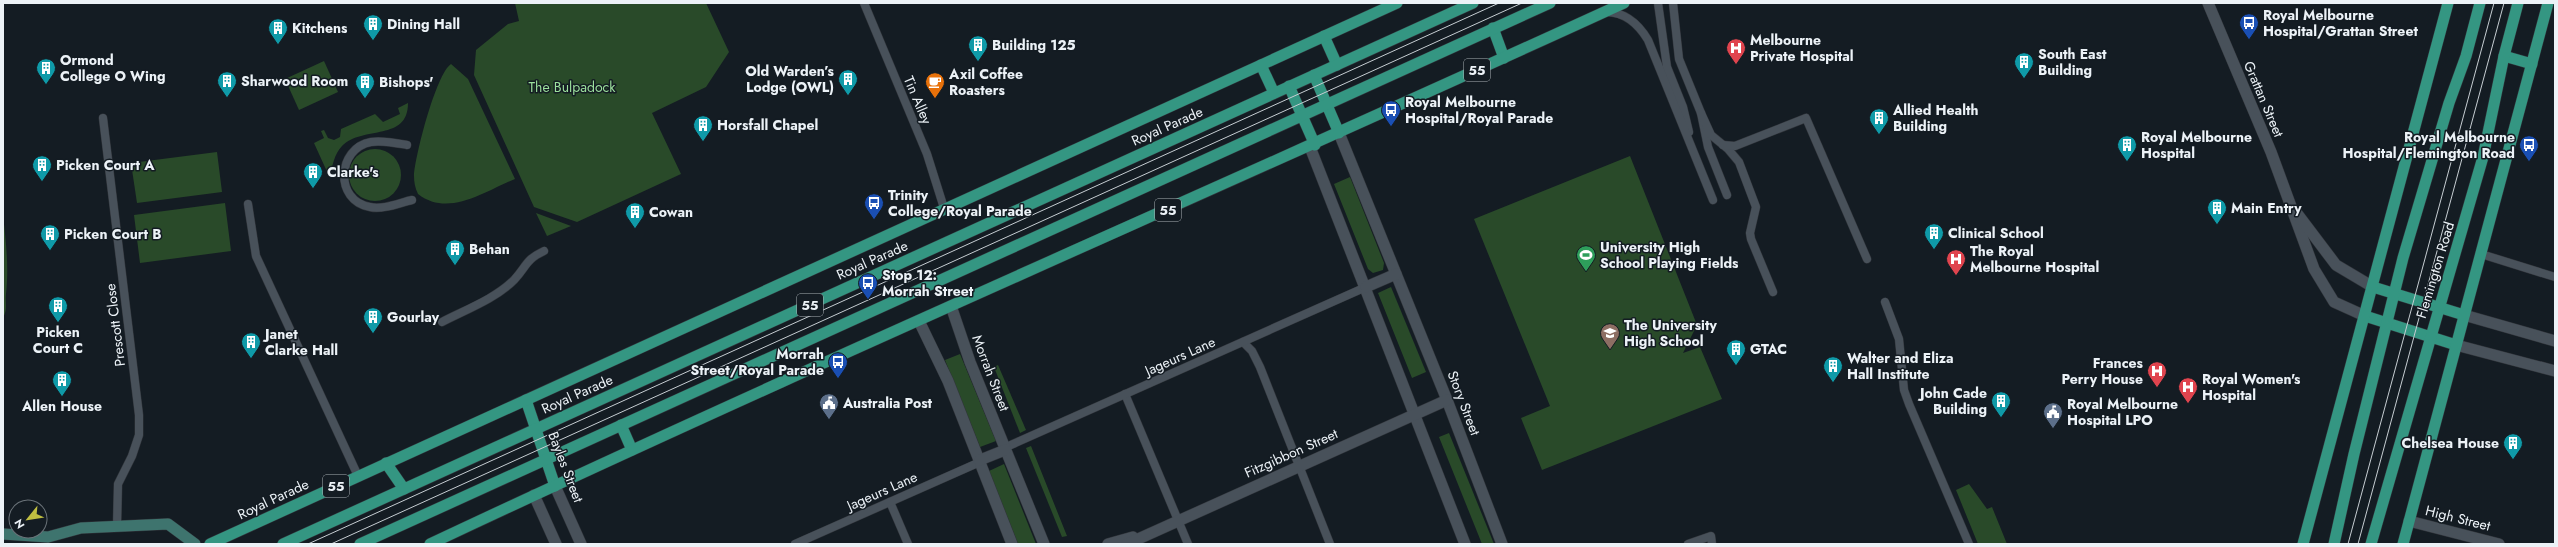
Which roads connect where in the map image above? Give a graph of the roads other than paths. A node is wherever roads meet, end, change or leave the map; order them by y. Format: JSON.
{"nodes":[{"id":1,"x":864,"y":3,"type":"edge"},
{"id":2,"x":1397,"y":3,"type":"edge"},
{"id":3,"x":1473,"y":3,"type":"edge"},
{"id":4,"x":1550,"y":3,"type":"edge"},
{"id":5,"x":1624,"y":3,"type":"edge"},
{"id":6,"x":1658,"y":3,"type":"edge"},
{"id":7,"x":1673,"y":3,"type":"edge"},
{"id":8,"x":2208,"y":3,"type":"edge"},
{"id":9,"x":2448,"y":3,"type":"edge"},
{"id":10,"x":2480,"y":3,"type":"edge"},
{"id":11,"x":2518,"y":3,"type":"edge"},
{"id":12,"x":2548,"y":3,"type":"edge"},
{"id":13,"x":1604,"y":12,"type":"junction"},
{"id":14,"x":1493,"y":28,"type":"junction"},
{"id":15,"x":1324,"y":36,"type":"junction"},
{"id":16,"x":2504,"y":56,"type":"junction"},
{"id":17,"x":1504,"y":58,"type":"junction"},
{"id":18,"x":2532,"y":64,"type":"junction"},
{"id":19,"x":1261,"y":65,"type":"junction"},
{"id":20,"x":1337,"y":65,"type":"junction"},
{"id":21,"x":1314,"y":75,"type":"junction"},
{"id":22,"x":1289,"y":86,"type":"junction"},
{"id":23,"x":1274,"y":94,"type":"junction"},
{"id":24,"x":1327,"y":104,"type":"junction"},
{"id":25,"x":1701,"y":113,"type":"junction"},
{"id":26,"x":1302,"y":116,"type":"junction"},
{"id":27,"x":103,"y":118,"type":"dead end"},
{"id":28,"x":1339,"y":133,"type":"junction"},
{"id":29,"x":407,"y":145,"type":"dead end"},
{"id":30,"x":1723,"y":145,"type":"junction"},
{"id":31,"x":1312,"y":146,"type":"junction"},
{"id":32,"x":1696,"y":158,"type":"junction"},
{"id":33,"x":1727,"y":195,"type":"dead end"},
{"id":34,"x":412,"y":200,"type":"dead end"},
{"id":35,"x":1713,"y":200,"type":"dead end"},
{"id":36,"x":248,"y":204,"type":"dead end"},
{"id":37,"x":2292,"y":206,"type":"junction"},
{"id":38,"x":944,"y":208,"type":"junction"},
{"id":39,"x":544,"y":251,"type":"dead end"},
{"id":40,"x":2481,"y":254,"type":"junction"},
{"id":41,"x":1867,"y":259,"type":"dead end"},
{"id":42,"x":1396,"y":274,"type":"junction"},
{"id":43,"x":2555,"y":277,"type":"edge"},
{"id":44,"x":1366,"y":287,"type":"junction"},
{"id":45,"x":2373,"y":287,"type":"junction"},
{"id":46,"x":1773,"y":292,"type":"dead end"},
{"id":47,"x":2393,"y":294,"type":"junction"},
{"id":48,"x":1885,"y":302,"type":"dead end"},
{"id":49,"x":951,"y":306,"type":"junction"},
{"id":50,"x":2440,"y":308,"type":"junction"},
{"id":51,"x":2464,"y":315,"type":"junction"},
{"id":52,"x":2365,"y":316,"type":"junction"},
{"id":53,"x":919,"y":321,"type":"junction"},
{"id":54,"x":442,"y":322,"type":"dead end"},
{"id":55,"x":2387,"y":323,"type":"junction"},
{"id":56,"x":2430,"y":337,"type":"junction"},
{"id":57,"x":2555,"y":341,"type":"edge"},
{"id":58,"x":1243,"y":342,"type":"junction"},
{"id":59,"x":2456,"y":345,"type":"junction"},
{"id":60,"x":2555,"y":371,"type":"edge"},
{"id":61,"x":1125,"y":394,"type":"junction"},
{"id":62,"x":526,"y":400,"type":"junction"},
{"id":63,"x":1447,"y":400,"type":"junction"},
{"id":64,"x":1415,"y":414,"type":"junction"},
{"id":65,"x":621,"y":425,"type":"junction"},
{"id":66,"x":535,"y":428,"type":"junction"},
{"id":67,"x":1005,"y":449,"type":"junction"},
{"id":68,"x":632,"y":450,"type":"junction"},
{"id":69,"x":546,"y":459,"type":"junction"},
{"id":70,"x":980,"y":461,"type":"junction"},
{"id":71,"x":386,"y":463,"type":"junction"},
{"id":72,"x":1298,"y":465,"type":"junction"},
{"id":73,"x":358,"y":476,"type":"junction"},
{"id":74,"x":555,"y":486,"type":"junction"},
{"id":75,"x":404,"y":489,"type":"junction"},
{"id":76,"x":534,"y":495,"type":"junction"},
{"id":77,"x":890,"y":502,"type":"junction"},
{"id":78,"x":1179,"y":520,"type":"junction"},
{"id":79,"x":2409,"y":521,"type":"junction"},
{"id":80,"x":117,"y":526,"type":"junction"},
{"id":81,"x":1148,"y":533,"type":"junction"},
{"id":82,"x":3,"y":534,"type":"edge"},
{"id":83,"x":52,"y":540,"type":"edge"},
{"id":84,"x":286,"y":543,"type":"edge"},
{"id":85,"x":195,"y":544,"type":"edge"},
{"id":86,"x":210,"y":544,"type":"edge"},
{"id":87,"x":360,"y":544,"type":"edge"},
{"id":88,"x":430,"y":544,"type":"edge"},
{"id":89,"x":556,"y":544,"type":"edge"},
{"id":90,"x":581,"y":544,"type":"edge"},
{"id":91,"x":795,"y":544,"type":"edge"},
{"id":92,"x":908,"y":544,"type":"edge"},
{"id":93,"x":1012,"y":544,"type":"edge"},
{"id":94,"x":1044,"y":544,"type":"edge"},
{"id":95,"x":1108,"y":544,"type":"edge"},
{"id":96,"x":1127,"y":544,"type":"edge"},
{"id":97,"x":1188,"y":544,"type":"edge"},
{"id":98,"x":1330,"y":544,"type":"edge"},
{"id":99,"x":1465,"y":544,"type":"edge"},
{"id":100,"x":1502,"y":544,"type":"edge"},
{"id":101,"x":1688,"y":544,"type":"edge"},
{"id":102,"x":1712,"y":544,"type":"edge"},
{"id":103,"x":1969,"y":544,"type":"edge"},
{"id":104,"x":2303,"y":544,"type":"edge"},
{"id":105,"x":2334,"y":544,"type":"edge"},
{"id":106,"x":2371,"y":544,"type":"edge"},
{"id":107,"x":2403,"y":544,"type":"edge"},
{"id":108,"x":2499,"y":544,"type":"edge"}],
"edges":[{"from":1,"to":38,"type":"lane","name":"Tin Alley"},
{"from":2,"to":15,"type":"main road","name":"Royal Parade","number":"55"},
{"from":3,"to":20,"type":"main road","name":"Royal Parade","number":"55"},
{"from":4,"to":14,"type":"main road","number":"55"},
{"from":5,"to":13,"type":"main road","number":"55"},
{"from":6,"to":32,"type":"lane"},
{"from":7,"to":25,"type":"lane"},
{"from":8,"to":37,"type":"street","name":"Grattan Street"},
{"from":9,"to":45,"type":"main road"},
{"from":10,"to":47,"type":"main road"},
{"from":11,"to":16,"type":"main road","name":"Flemington Road"},
{"from":12,"to":18,"type":"main road"},
{"from":13,"to":17,"type":"main road","number":"55"},
{"from":13,"to":32,"type":"lane"},
{"from":14,"to":17,"type":"main road"},
{"from":14,"to":24,"type":"main road","number":"55"},
{"from":15,"to":19,"type":"main road","name":"Royal Parade","number":"55"},
{"from":15,"to":20,"type":"main road"},
{"from":16,"to":18,"type":"main road"},
{"from":16,"to":50,"type":"main road","name":"Flemington Road"},
{"from":17,"to":28,"type":"main road","number":"55"},
{"from":18,"to":40,"type":"main road"},
{"from":19,"to":23,"type":"main road"},
{"from":19,"to":38,"type":"main road","name":"Royal Parade","number":"55"},
{"from":20,"to":21,"type":"main road","name":"Royal Parade","number":"55"},
{"from":21,"to":22,"type":"main road","name":"Royal Parade","number":"55"},
{"from":21,"to":24,"type":"main road"},
{"from":22,"to":23,"type":"main road","name":"Royal Parade","number":"55"},
{"from":22,"to":26,"type":"main road"},
{"from":23,"to":66,"type":"main road","name":"Royal Parade","number":"55"},
{"from":24,"to":26,"type":"main road","number":"55"},
{"from":24,"to":28,"type":"main road"},
{"from":25,"to":30,"type":"lane"},
{"from":25,"to":33,"type":"lane"},
{"from":26,"to":31,"type":"main road"},
{"from":26,"to":65,"type":"main road","number":"55"},
{"from":27,"to":80,"type":"lane","name":"Prescott Close"},
{"from":28,"to":31,"type":"main road","number":"55"},
{"from":28,"to":42,"type":"street","name":"Story Street"},
{"from":29,"to":34,"type":"lane"},
{"from":30,"to":41,"type":"lane"},
{"from":30,"to":46,"type":"lane"},
{"from":31,"to":44,"type":"street"},
{"from":31,"to":49,"type":"main road","number":"55"},
{"from":32,"to":35,"type":"lane"},
{"from":36,"to":73,"type":"lane"},
{"from":37,"to":45,"type":"street","name":"Grattan Street"},
{"from":37,"to":52,"type":"street","name":"Grattan Street"},
{"from":38,"to":62,"type":"main road","name":"Royal Parade","number":"55"},
{"from":39,"to":54,"type":"lane"},
{"from":40,"to":43,"type":"lane"},
{"from":40,"to":51,"type":"main road"},
{"from":42,"to":44,"type":"street"},
{"from":42,"to":63,"type":"street","name":"Story Street"},
{"from":44,"to":58,"type":"lane","name":"Jageurs Lane"},
{"from":44,"to":64,"type":"street"},
{"from":45,"to":47,"type":"main road","name":"Grattan Street"},
{"from":45,"to":52,"type":"main road"},
{"from":47,"to":50,"type":"main road","name":"Grattan Street"},
{"from":47,"to":55,"type":"main road"},
{"from":48,"to":103,"type":"lane"},
{"from":49,"to":53,"type":"main road","number":"55"},
{"from":49,"to":67,"type":"street","name":"Morrah Street"},
{"from":50,"to":51,"type":"main road","name":"Grattan Street"},
{"from":50,"to":56,"type":"main road","name":"Flemington Road"},
{"from":51,"to":57,"type":"street"},
{"from":51,"to":59,"type":"main road"},
{"from":52,"to":55,"type":"main road","name":"Grattan Street"},
{"from":52,"to":104,"type":"main road"},
{"from":53,"to":68,"type":"main road","number":"55"},
{"from":53,"to":70,"type":"street"},
{"from":55,"to":56,"type":"main road","name":"Grattan Street"},
{"from":55,"to":105,"type":"main road"},
{"from":56,"to":59,"type":"main road","name":"Grattan Street"},
{"from":56,"to":106,"type":"main road","name":"Flemington Road"},
{"from":58,"to":61,"type":"lane","name":"Jageurs Lane"},
{"from":58,"to":72,"type":"lane"},
{"from":59,"to":60,"type":"street"},
{"from":59,"to":79,"type":"main road"},
{"from":61,"to":67,"type":"lane","name":"Jageurs Lane"},
{"from":61,"to":78,"type":"lane"},
{"from":62,"to":66,"type":"main road","name":"Bayles Street"},
{"from":62,"to":71,"type":"main road","name":"Royal Parade","number":"55"},
{"from":63,"to":64,"type":"street","name":"Fitzgibbon Street"},
{"from":63,"to":100,"type":"street","name":"Story Street"},
{"from":64,"to":72,"type":"street","name":"Fitzgibbon Street"},
{"from":64,"to":99,"type":"street"},
{"from":65,"to":68,"type":"main road"},
{"from":65,"to":69,"type":"main road","number":"55"},
{"from":66,"to":69,"type":"main road","name":"Bayles Street"},
{"from":66,"to":75,"type":"main road","name":"Royal Parade","number":"55"},
{"from":67,"to":70,"type":"street"},
{"from":67,"to":94,"type":"street","name":"Morrah Street"},
{"from":68,"to":74,"type":"main road","number":"55"},
{"from":69,"to":74,"type":"main road","name":"Bayles Street"},
{"from":69,"to":87,"type":"main road","number":"55"},
{"from":70,"to":77,"type":"lane","name":"Jageurs Lane"},
{"from":70,"to":93,"type":"street"},
{"from":71,"to":73,"type":"main road","name":"Royal Parade","number":"55"},
{"from":71,"to":75,"type":"main road"},
{"from":72,"to":78,"type":"street","name":"Fitzgibbon Street"},
{"from":72,"to":98,"type":"lane"},
{"from":73,"to":86,"type":"main road","name":"Royal Parade","number":"55"},
{"from":74,"to":76,"type":"main road","number":"55"},
{"from":74,"to":90,"type":"street","name":"Bayles Street"},
{"from":75,"to":84,"type":"main road","name":"Royal Parade","number":"55"},
{"from":76,"to":88,"type":"main road","number":"55"},
{"from":76,"to":89,"type":"street"},
{"from":77,"to":91,"type":"lane","name":"Jageurs Lane"},
{"from":77,"to":92,"type":"lane"},
{"from":78,"to":81,"type":"street","name":"Fitzgibbon Street"},
{"from":78,"to":97,"type":"lane"},
{"from":79,"to":107,"type":"main road"},
{"from":79,"to":108,"type":"street","name":"High Street"},
{"from":80,"to":83,"type":"main road"},
{"from":80,"to":85,"type":"main road"},
{"from":81,"to":95,"type":"street","name":"Fitzgibbon Street"},
{"from":81,"to":96,"type":"street","name":"Fitzgibbon Street"},
{"from":82,"to":83,"type":"main road"},
{"from":101,"to":102,"type":"lane"}]}
